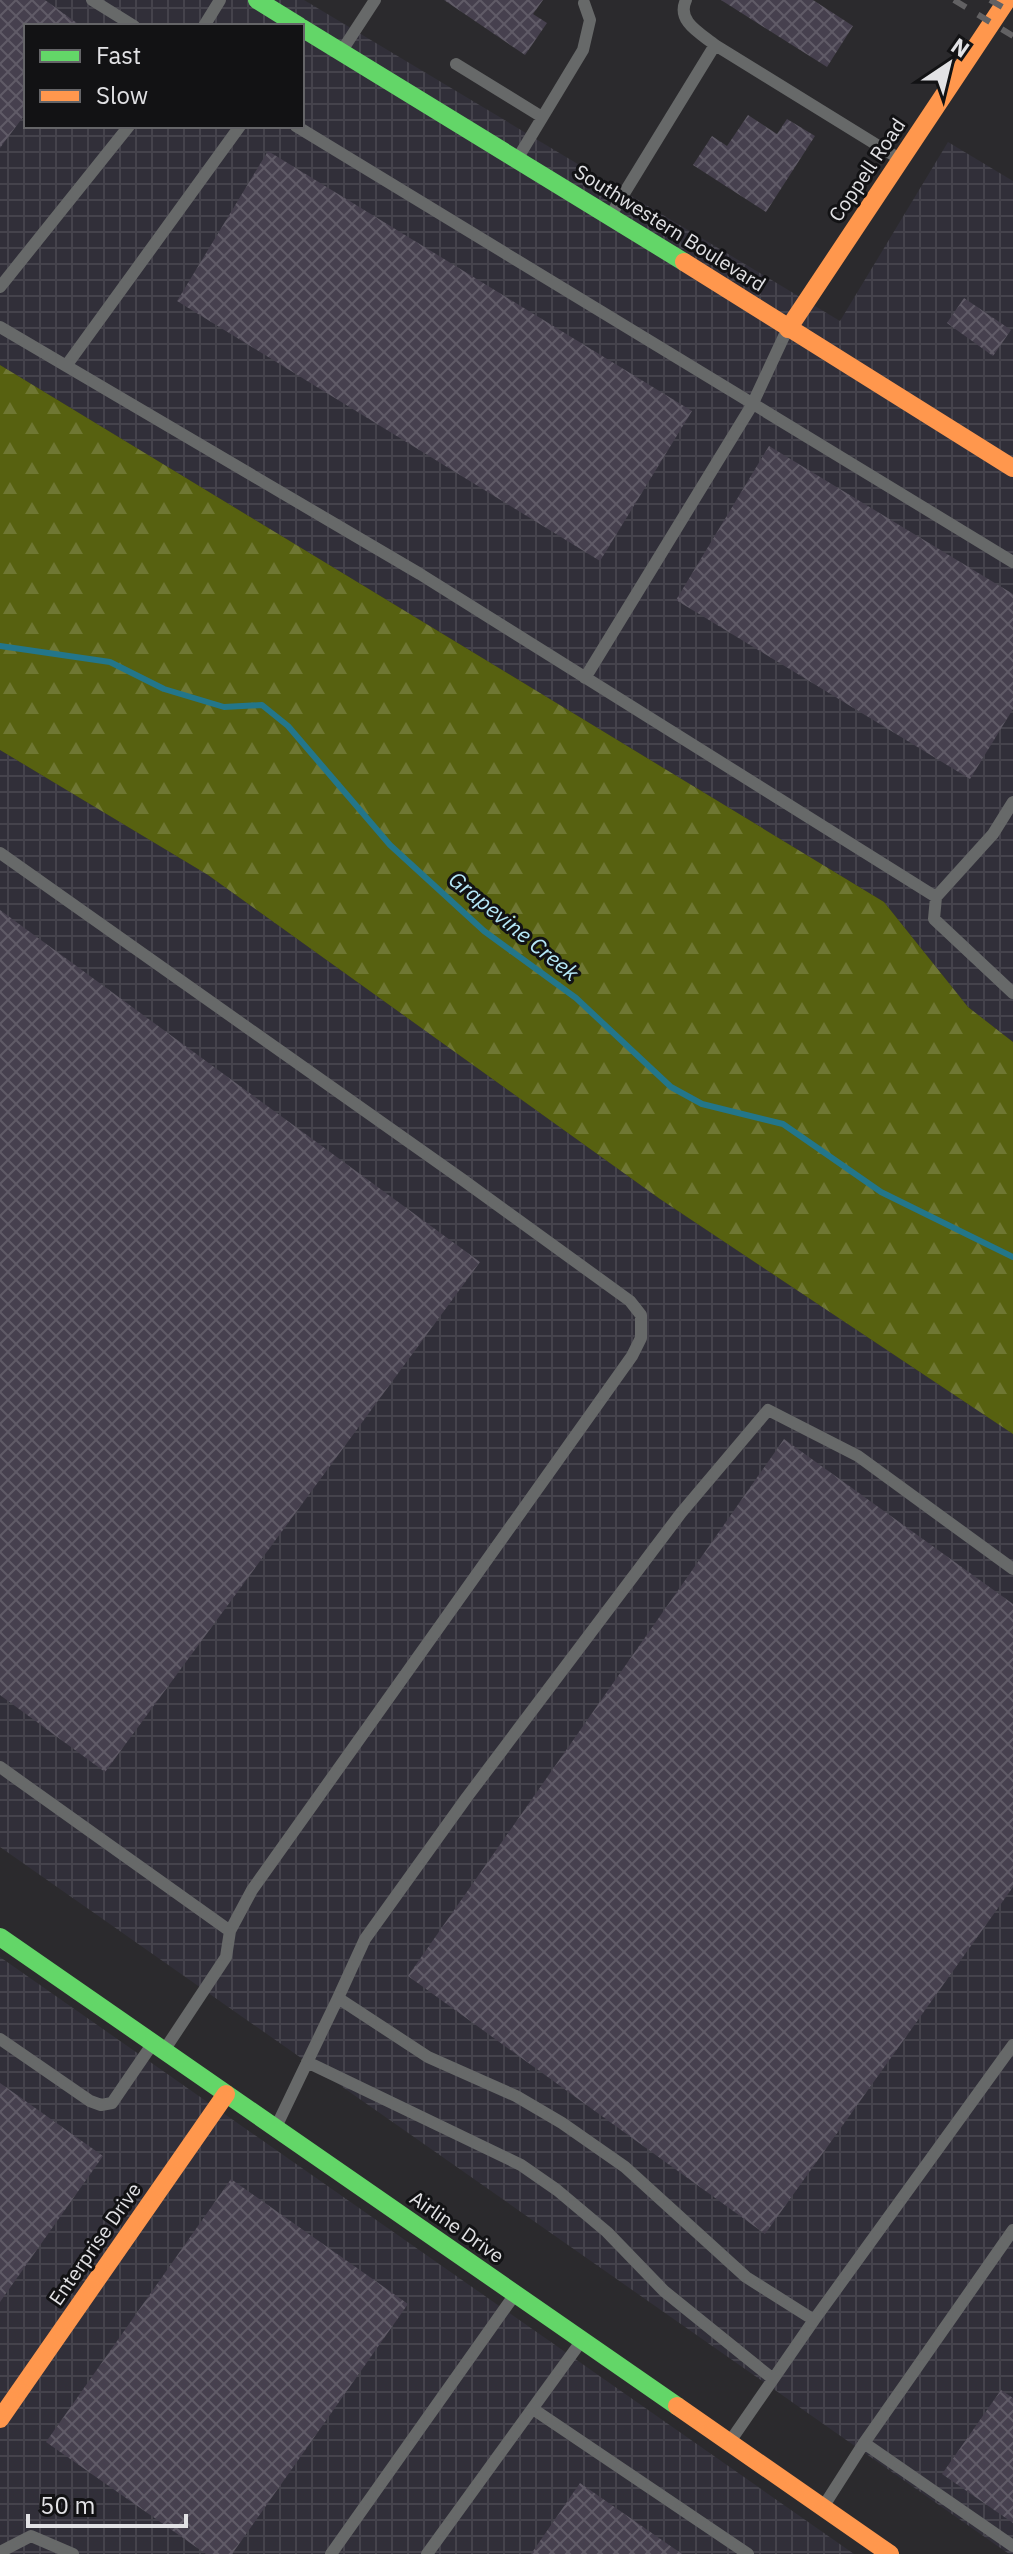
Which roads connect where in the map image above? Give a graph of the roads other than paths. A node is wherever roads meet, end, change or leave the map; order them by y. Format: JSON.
{"nodes":[{"id":1,"x":92,"y":0,"type":"edge"},
{"id":2,"x":220,"y":0,"type":"edge"},
{"id":3,"x":257,"y":0,"type":"edge"},
{"id":4,"x":375,"y":0,"type":"edge"},
{"id":5,"x":686,"y":0,"type":"edge"},
{"id":6,"x":1007,"y":0,"type":"edge"},
{"id":7,"x":584,"y":3,"type":"dead end"},
{"id":8,"x":131,"y":24,"type":"edge"},
{"id":9,"x":205,"y":24,"type":"edge"},
{"id":10,"x":296,"y":24,"type":"edge"},
{"id":11,"x":304,"y":29,"type":"edge"},
{"id":12,"x":715,"y":45,"type":"junction"},
{"id":13,"x":341,"y":52,"type":"junction"},
{"id":14,"x":456,"y":64,"type":"dead end"},
{"id":15,"x":542,"y":117,"type":"junction"},
{"id":16,"x":127,"y":128,"type":"edge"},
{"id":17,"x":239,"y":128,"type":"edge"},
{"id":18,"x":299,"y":128,"type":"edge"},
{"id":19,"x":518,"y":159,"type":"junction"},
{"id":20,"x":900,"y":159,"type":"junction"},
{"id":21,"x":610,"y":216,"type":"junction"},
{"id":22,"x":0,"y":287,"type":"edge"},
{"id":23,"x":0,"y":327,"type":"edge"},
{"id":24,"x":788,"y":329,"type":"junction"},
{"id":25,"x":66,"y":366,"type":"junction"},
{"id":26,"x":752,"y":405,"type":"junction"},
{"id":27,"x":1013,"y":468,"type":"edge"},
{"id":28,"x":1013,"y":562,"type":"edge"},
{"id":29,"x":585,"y":678,"type":"junction"},
{"id":30,"x":1013,"y":802,"type":"edge"},
{"id":31,"x":0,"y":853,"type":"edge"},
{"id":32,"x":936,"y":897,"type":"junction"},
{"id":33,"x":1013,"y":993,"type":"edge"},
{"id":34,"x":1013,"y":1569,"type":"edge"},
{"id":35,"x":0,"y":1767,"type":"edge"},
{"id":36,"x":230,"y":1931,"type":"junction"},
{"id":37,"x":0,"y":1937,"type":"edge"},
{"id":38,"x":338,"y":1998,"type":"junction"},
{"id":39,"x":0,"y":2039,"type":"edge"},
{"id":40,"x":1013,"y":2045,"type":"edge"},
{"id":41,"x":158,"y":2047,"type":"junction"},
{"id":42,"x":307,"y":2062,"type":"junction"},
{"id":43,"x":226,"y":2094,"type":"junction"},
{"id":44,"x":276,"y":2128,"type":"junction"},
{"id":45,"x":1013,"y":2230,"type":"edge"},
{"id":46,"x":515,"y":2294,"type":"junction"},
{"id":47,"x":814,"y":2320,"type":"junction"},
{"id":48,"x":582,"y":2341,"type":"junction"},
{"id":49,"x":773,"y":2379,"type":"junction"},
{"id":50,"x":533,"y":2409,"type":"junction"},
{"id":51,"x":0,"y":2419,"type":"edge"},
{"id":52,"x":729,"y":2443,"type":"junction"},
{"id":53,"x":864,"y":2443,"type":"junction"},
{"id":54,"x":823,"y":2508,"type":"junction"},
{"id":55,"x":1013,"y":2546,"type":"edge"},
{"id":56,"x":1,"y":2549,"type":"edge"},
{"id":57,"x":73,"y":2554,"type":"edge"},
{"id":58,"x":331,"y":2554,"type":"edge"},
{"id":59,"x":427,"y":2554,"type":"edge"},
{"id":60,"x":748,"y":2554,"type":"edge"},
{"id":61,"x":890,"y":2554,"type":"edge"}],
"edges":[{"from":1,"to":8,"type":"lane"},
{"from":2,"to":9,"type":"lane"},
{"from":3,"to":10,"type":"street","name":"Southwestern Boulevard"},
{"from":4,"to":13,"type":"lane"},
{"from":5,"to":12,"type":"lane"},
{"from":6,"to":20,"type":"street","name":"Coppell Road"},
{"from":7,"to":15,"type":"lane"},
{"from":11,"to":13,"type":"street","name":"Southwestern Boulevard"},
{"from":12,"to":20,"type":"lane"},
{"from":12,"to":21,"type":"lane"},
{"from":13,"to":19,"type":"street","name":"Southwestern Boulevard"},
{"from":14,"to":15,"type":"lane"},
{"from":15,"to":19,"type":"lane"},
{"from":16,"to":22,"type":"lane"},
{"from":17,"to":25,"type":"lane"},
{"from":18,"to":26,"type":"lane"},
{"from":19,"to":21,"type":"street","name":"Southwestern Boulevard"},
{"from":20,"to":24,"type":"street","name":"Coppell Road"},
{"from":21,"to":24,"type":"street","name":"Southwestern Boulevard"},
{"from":23,"to":25,"type":"lane"},
{"from":24,"to":26,"type":"lane"},
{"from":24,"to":27,"type":"street","name":"Southwestern Boulevard"},
{"from":25,"to":29,"type":"lane"},
{"from":26,"to":28,"type":"lane"},
{"from":26,"to":29,"type":"lane"},
{"from":29,"to":32,"type":"lane"},
{"from":30,"to":32,"type":"lane"},
{"from":31,"to":36,"type":"lane"},
{"from":32,"to":33,"type":"lane"},
{"from":34,"to":38,"type":"lane"},
{"from":35,"to":36,"type":"lane"},
{"from":36,"to":41,"type":"lane"},
{"from":37,"to":41,"type":"street","name":"Airline Drive"},
{"from":38,"to":42,"type":"lane"},
{"from":38,"to":47,"type":"lane"},
{"from":39,"to":41,"type":"lane"},
{"from":40,"to":47,"type":"lane"},
{"from":41,"to":43,"type":"street","name":"Airline Drive"},
{"from":42,"to":44,"type":"lane"},
{"from":42,"to":49,"type":"lane"},
{"from":43,"to":44,"type":"street","name":"Airline Drive"},
{"from":43,"to":51,"type":"street","name":"Enterprise Drive"},
{"from":44,"to":46,"type":"street","name":"Airline Drive"},
{"from":45,"to":53,"type":"lane"},
{"from":46,"to":48,"type":"street","name":"Airline Drive"},
{"from":46,"to":58,"type":"lane"},
{"from":47,"to":49,"type":"lane"},
{"from":48,"to":50,"type":"lane"},
{"from":48,"to":52,"type":"street","name":"Airline Drive"},
{"from":49,"to":52,"type":"lane"},
{"from":50,"to":59,"type":"lane"},
{"from":50,"to":60,"type":"lane"},
{"from":52,"to":54,"type":"street","name":"Airline Drive"},
{"from":53,"to":54,"type":"lane"},
{"from":53,"to":55,"type":"lane"},
{"from":54,"to":61,"type":"street","name":"Airline Drive"},
{"from":56,"to":57,"type":"lane"}]}
